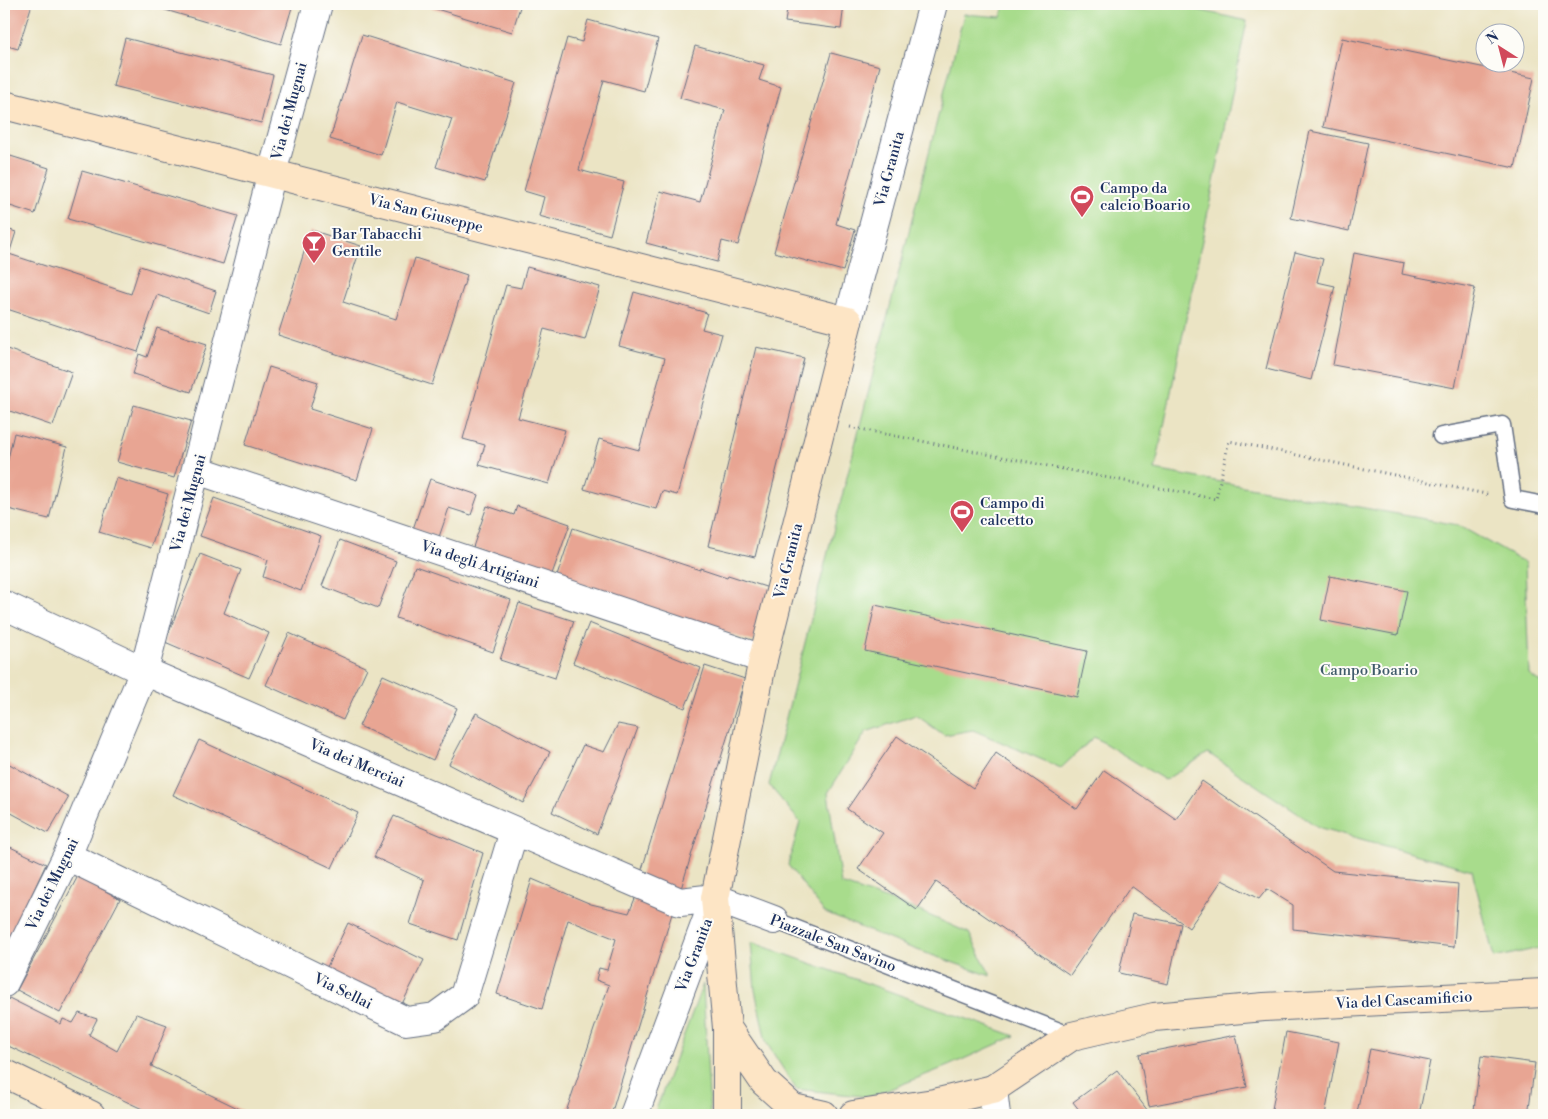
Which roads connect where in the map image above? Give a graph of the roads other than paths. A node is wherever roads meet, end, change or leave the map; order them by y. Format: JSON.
{"nodes":[{"id":1,"x":318,"y":4,"type":"edge"},
{"id":2,"x":933,"y":4,"type":"edge"},
{"id":3,"x":4,"y":105,"type":"edge"},
{"id":4,"x":272,"y":173,"type":"junction"},
{"id":5,"x":848,"y":321,"type":"junction"},
{"id":6,"x":1441,"y":436,"type":"dead end"},
{"id":7,"x":196,"y":470,"type":"junction"},
{"id":8,"x":1544,"y":505,"type":"edge"},
{"id":9,"x":4,"y":605,"type":"edge"},
{"id":10,"x":763,"y":659,"type":"junction"},
{"id":11,"x":144,"y":671,"type":"junction"},
{"id":12,"x":514,"y":831,"type":"junction"},
{"id":13,"x":67,"y":856,"type":"junction"},
{"id":14,"x":715,"y":898,"type":"junction"},
{"id":15,"x":774,"y":920,"type":"joint"},
{"id":16,"x":4,"y":983,"type":"edge"},
{"id":17,"x":1544,"y":993,"type":"edge"},
{"id":18,"x":727,"y":1028,"type":"junction"},
{"id":19,"x":1072,"y":1036,"type":"junction"},
{"id":20,"x":4,"y":1073,"type":"edge"},
{"id":21,"x":994,"y":1102,"type":"edge"},
{"id":22,"x":92,"y":1115,"type":"edge"},
{"id":23,"x":634,"y":1115,"type":"edge"},
{"id":24,"x":727,"y":1115,"type":"edge"},
{"id":25,"x":824,"y":1115,"type":"edge"},
{"id":26,"x":853,"y":1115,"type":"edge"}],
"edges":[{"from":1,"to":4,"type":"street","name":"Via dei Mugnai"},
{"from":2,"to":5,"type":"street","name":"Via Granita"},
{"from":3,"to":4,"type":"main road","name":"Via San Giuseppe"},
{"from":4,"to":5,"type":"main road","name":"Via San Giuseppe"},
{"from":4,"to":7,"type":"street","name":"Via dei Mugnai"},
{"from":5,"to":10,"type":"main road","name":"Via Granita"},
{"from":6,"to":8,"type":"lane"},
{"from":7,"to":10,"type":"street","name":"Via degli Artigiani"},
{"from":7,"to":11,"type":"street","name":"Via dei Mugnai"},
{"from":9,"to":11,"type":"street","name":"Via dei Merciai"},
{"from":10,"to":14,"type":"main road","name":"Via Granita"},
{"from":11,"to":12,"type":"street","name":"Via dei Merciai"},
{"from":11,"to":13,"type":"street","name":"Via dei Mugnai"},
{"from":12,"to":13,"type":"street","name":"Via Sellai"},
{"from":12,"to":14,"type":"street","name":"Via dei Merciai"},
{"from":13,"to":16,"type":"street","name":"Via dei Mugnai"},
{"from":14,"to":15,"type":"street","name":"Piazzale San Savino"},
{"from":14,"to":18,"type":"main road"},
{"from":14,"to":23,"type":"street","name":"Via Granita"},
{"from":15,"to":19,"type":"lane","name":"Piazzale San Savino"},
{"from":17,"to":19,"type":"main road","name":"Via del Cascamificio"},
{"from":18,"to":24,"type":"main road"},
{"from":18,"to":25,"type":"main road"},
{"from":19,"to":21,"type":"main road"},
{"from":20,"to":22,"type":"main road"},
{"from":21,"to":26,"type":"main road"}]}
